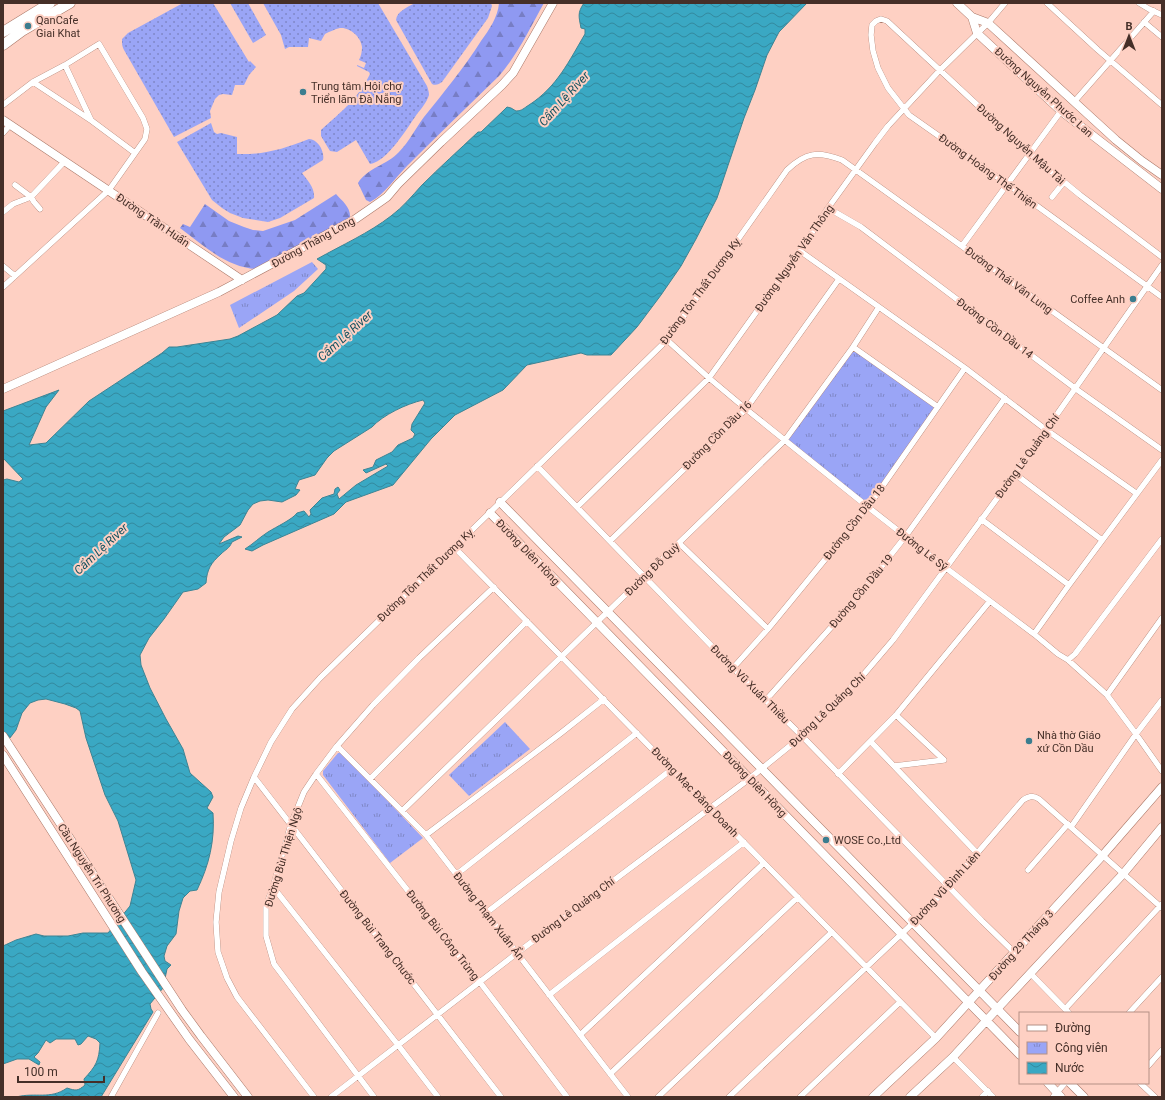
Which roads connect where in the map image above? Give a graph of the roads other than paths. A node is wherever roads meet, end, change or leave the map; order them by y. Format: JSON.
{"nodes":[{"id":1,"x":50,"y":3,"type":"edge"},
{"id":2,"x":70,"y":3,"type":"edge"},
{"id":3,"x":553,"y":3,"type":"edge"},
{"id":4,"x":957,"y":3,"type":"edge"},
{"id":5,"x":1005,"y":3,"type":"edge"},
{"id":6,"x":1047,"y":3,"type":"edge"},
{"id":7,"x":1139,"y":3,"type":"edge"},
{"id":8,"x":1154,"y":11,"type":"junction"},
{"id":9,"x":1162,"y":15,"type":"edge"},
{"id":10,"x":972,"y":17,"type":"junction"},
{"id":11,"x":887,"y":21,"type":"joint"},
{"id":12,"x":1144,"y":22,"type":"junction"},
{"id":13,"x":988,"y":23,"type":"junction"},
{"id":14,"x":3,"y":32,"type":"edge"},
{"id":15,"x":977,"y":33,"type":"junction"},
{"id":16,"x":1162,"y":37,"type":"edge"},
{"id":17,"x":3,"y":45,"type":"edge"},
{"id":18,"x":1110,"y":61,"type":"junction"},
{"id":19,"x":65,"y":65,"type":"junction"},
{"id":20,"x":940,"y":70,"type":"junction"},
{"id":21,"x":33,"y":82,"type":"junction"},
{"id":22,"x":1074,"y":102,"type":"junction"},
{"id":23,"x":3,"y":105,"type":"edge"},
{"id":24,"x":1162,"y":105,"type":"edge"},
{"id":25,"x":904,"y":109,"type":"junction"},
{"id":26,"x":1061,"y":111,"type":"junction"},
{"id":27,"x":92,"y":121,"type":"junction"},
{"id":28,"x":7,"y":122,"type":"edge"},
{"id":29,"x":3,"y":133,"type":"edge"},
{"id":30,"x":135,"y":153,"type":"junction"},
{"id":31,"x":1030,"y":154,"type":"junction"},
{"id":32,"x":65,"y":161,"type":"junction"},
{"id":33,"x":856,"y":169,"type":"junction"},
{"id":34,"x":1162,"y":175,"type":"edge"},
{"id":35,"x":1064,"y":182,"type":"junction"},
{"id":36,"x":1007,"y":184,"type":"junction"},
{"id":37,"x":15,"y":185,"type":"dead end"},
{"id":38,"x":1162,"y":189,"type":"edge"},
{"id":39,"x":109,"y":190,"type":"junction"},
{"id":40,"x":31,"y":197,"type":"junction"},
{"id":41,"x":1052,"y":197,"type":"dead end"},
{"id":42,"x":828,"y":208,"type":"junction"},
{"id":43,"x":40,"y":209,"type":"dead end"},
{"id":44,"x":3,"y":212,"type":"edge"},
{"id":45,"x":962,"y":246,"type":"junction"},
{"id":46,"x":800,"y":252,"type":"junction"},
{"id":47,"x":1162,"y":257,"type":"edge"},
{"id":48,"x":1162,"y":265,"type":"edge"},
{"id":49,"x":3,"y":266,"type":"edge"},
{"id":50,"x":15,"y":276,"type":"junction"},
{"id":51,"x":839,"y":279,"type":"junction"},
{"id":52,"x":242,"y":280,"type":"junction"},
{"id":53,"x":1147,"y":286,"type":"junction"},
{"id":54,"x":3,"y":287,"type":"edge"},
{"id":55,"x":1162,"y":297,"type":"edge"},
{"id":56,"x":879,"y":308,"type":"junction"},
{"id":57,"x":667,"y":340,"type":"junction"},
{"id":58,"x":853,"y":347,"type":"junction"},
{"id":59,"x":1104,"y":348,"type":"junction"},
{"id":60,"x":965,"y":368,"type":"junction"},
{"id":61,"x":709,"y":378,"type":"junction"},
{"id":62,"x":3,"y":389,"type":"edge"},
{"id":63,"x":1076,"y":389,"type":"junction"},
{"id":64,"x":1162,"y":390,"type":"edge"},
{"id":65,"x":1005,"y":398,"type":"junction"},
{"id":66,"x":938,"y":407,"type":"junction"},
{"id":67,"x":746,"y":409,"type":"junction"},
{"id":68,"x":1046,"y":429,"type":"junction"},
{"id":69,"x":786,"y":440,"type":"junction"},
{"id":70,"x":1162,"y":450,"type":"edge"},
{"id":71,"x":1162,"y":460,"type":"edge"},
{"id":72,"x":538,"y":466,"type":"junction"},
{"id":73,"x":1015,"y":474,"type":"junction"},
{"id":74,"x":1136,"y":493,"type":"junction"},
{"id":75,"x":500,"y":502,"type":"junction"},
{"id":76,"x":576,"y":507,"type":"junction"},
{"id":77,"x":868,"y":507,"type":"junction"},
{"id":78,"x":490,"y":513,"type":"junction"},
{"id":79,"x":980,"y":519,"type":"junction"},
{"id":80,"x":906,"y":537,"type":"junction"},
{"id":81,"x":1102,"y":540,"type":"junction"},
{"id":82,"x":1162,"y":540,"type":"edge"},
{"id":83,"x":610,"y":541,"type":"junction"},
{"id":84,"x":679,"y":543,"type":"junction"},
{"id":85,"x":454,"y":547,"type":"junction"},
{"id":86,"x":946,"y":568,"type":"junction"},
{"id":87,"x":645,"y":576,"type":"junction"},
{"id":88,"x":1069,"y":585,"type":"junction"},
{"id":89,"x":494,"y":587,"type":"junction"},
{"id":90,"x":990,"y":601,"type":"junction"},
{"id":91,"x":608,"y":612,"type":"junction"},
{"id":92,"x":1162,"y":618,"type":"edge"},
{"id":93,"x":527,"y":621,"type":"junction"},
{"id":94,"x":597,"y":622,"type":"junction"},
{"id":95,"x":768,"y":629,"type":"junction"},
{"id":96,"x":1034,"y":634,"type":"junction"},
{"id":97,"x":562,"y":657,"type":"junction"},
{"id":98,"x":1068,"y":660,"type":"junction"},
{"id":99,"x":733,"y":668,"type":"junction"},
{"id":100,"x":1107,"y":695,"type":"junction"},
{"id":101,"x":604,"y":699,"type":"junction"},
{"id":102,"x":766,"y":700,"type":"junction"},
{"id":103,"x":1162,"y":700,"type":"edge"},
{"id":104,"x":896,"y":715,"type":"junction"},
{"id":105,"x":637,"y":733,"type":"junction"},
{"id":106,"x":1136,"y":734,"type":"junction"},
{"id":107,"x":3,"y":736,"type":"edge"},
{"id":108,"x":802,"y":736,"type":"junction"},
{"id":109,"x":870,"y":742,"type":"junction"},
{"id":110,"x":337,"y":746,"type":"junction"},
{"id":111,"x":3,"y":755,"type":"edge"},
{"id":112,"x":894,"y":766,"type":"junction"},
{"id":113,"x":672,"y":768,"type":"junction"},
{"id":114,"x":761,"y":768,"type":"junction"},
{"id":115,"x":1162,"y":771,"type":"edge"},
{"id":116,"x":316,"y":774,"type":"junction"},
{"id":117,"x":838,"y":774,"type":"junction"},
{"id":118,"x":254,"y":777,"type":"junction"},
{"id":119,"x":370,"y":779,"type":"junction"},
{"id":120,"x":750,"y":779,"type":"junction"},
{"id":121,"x":1162,"y":787,"type":"edge"},
{"id":122,"x":710,"y":808,"type":"junction"},
{"id":123,"x":402,"y":810,"type":"junction"},
{"id":124,"x":291,"y":824,"type":"junction"},
{"id":125,"x":1069,"y":826,"type":"junction"},
{"id":126,"x":1162,"y":827,"type":"edge"},
{"id":127,"x":426,"y":835,"type":"junction"},
{"id":128,"x":744,"y":842,"type":"junction"},
{"id":129,"x":978,"y":853,"type":"junction"},
{"id":130,"x":1103,"y":855,"type":"junction"},
{"id":131,"x":764,"y":862,"type":"junction"},
{"id":132,"x":1028,"y":870,"type":"dead end"},
{"id":133,"x":457,"y":874,"type":"junction"},
{"id":134,"x":1123,"y":874,"type":"junction"},
{"id":135,"x":273,"y":887,"type":"junction"},
{"id":136,"x":948,"y":887,"type":"junction"},
{"id":137,"x":798,"y":897,"type":"junction"},
{"id":138,"x":1161,"y":906,"type":"edge"},
{"id":139,"x":486,"y":913,"type":"junction"},
{"id":140,"x":913,"y":923,"type":"junction"},
{"id":141,"x":832,"y":932,"type":"junction"},
{"id":142,"x":902,"y":934,"type":"junction"},
{"id":143,"x":1014,"y":952,"type":"junction"},
{"id":144,"x":517,"y":953,"type":"junction"},
{"id":145,"x":867,"y":968,"type":"junction"},
{"id":146,"x":1030,"y":974,"type":"junction"},
{"id":147,"x":1162,"y":977,"type":"edge"},
{"id":148,"x":480,"y":982,"type":"junction"},
{"id":149,"x":979,"y":990,"type":"junction"},
{"id":150,"x":549,"y":995,"type":"junction"},
{"id":151,"x":900,"y":1002,"type":"junction"},
{"id":152,"x":968,"y":1002,"type":"junction"},
{"id":153,"x":997,"y":1009,"type":"junction"},
{"id":154,"x":1067,"y":1011,"type":"edge"},
{"id":155,"x":1130,"y":1012,"type":"edge"},
{"id":156,"x":158,"y":1013,"type":"dead end"},
{"id":157,"x":437,"y":1014,"type":"junction"},
{"id":158,"x":987,"y":1021,"type":"junction"},
{"id":159,"x":1019,"y":1031,"type":"edge"},
{"id":160,"x":580,"y":1035,"type":"junction"},
{"id":161,"x":936,"y":1038,"type":"junction"},
{"id":162,"x":398,"y":1045,"type":"junction"},
{"id":163,"x":1162,"y":1050,"type":"edge"},
{"id":164,"x":1019,"y":1054,"type":"edge"},
{"id":165,"x":953,"y":1056,"type":"junction"},
{"id":166,"x":1149,"y":1065,"type":"edge"},
{"id":167,"x":610,"y":1074,"type":"junction"},
{"id":168,"x":358,"y":1076,"type":"junction"},
{"id":169,"x":1049,"y":1084,"type":"edge"},
{"id":170,"x":1064,"y":1084,"type":"edge"},
{"id":171,"x":1071,"y":1084,"type":"edge"},
{"id":172,"x":1141,"y":1084,"type":"edge"},
{"id":173,"x":988,"y":1091,"type":"junction"},
{"id":174,"x":1057,"y":1096,"type":"edge"},
{"id":175,"x":111,"y":1097,"type":"edge"},
{"id":176,"x":234,"y":1097,"type":"edge"},
{"id":177,"x":248,"y":1097,"type":"edge"},
{"id":178,"x":314,"y":1097,"type":"edge"},
{"id":179,"x":331,"y":1097,"type":"edge"},
{"id":180,"x":374,"y":1097,"type":"edge"},
{"id":181,"x":438,"y":1097,"type":"edge"},
{"id":182,"x":501,"y":1097,"type":"edge"},
{"id":183,"x":567,"y":1097,"type":"edge"},
{"id":184,"x":628,"y":1097,"type":"edge"},
{"id":185,"x":658,"y":1097,"type":"edge"},
{"id":186,"x":729,"y":1097,"type":"edge"},
{"id":187,"x":800,"y":1097,"type":"edge"},
{"id":188,"x":873,"y":1097,"type":"edge"},
{"id":189,"x":910,"y":1097,"type":"edge"},
{"id":190,"x":982,"y":1097,"type":"edge"},
{"id":191,"x":993,"y":1097,"type":"edge"},
{"id":192,"x":1084,"y":1097,"type":"edge"},
{"id":193,"x":1155,"y":1097,"type":"edge"}],
"edges":[{"from":1,"to":14,"type":"highway"},
{"from":2,"to":17,"type":"highway"},
{"from":3,"to":52,"type":"street","name":"Đường Thăng Long"},
{"from":4,"to":10,"type":"street","name":"Đường Nguyễn Phước Lan"},
{"from":5,"to":13,"type":"street","name":"Đường Nguyễn Văn Thông"},
{"from":6,"to":18,"type":"street"},
{"from":7,"to":8,"type":"street"},
{"from":8,"to":9,"type":"street"},
{"from":8,"to":12,"type":"street"},
{"from":10,"to":13,"type":"street","name":"Đường Nguyễn Phước Lan"},
{"from":10,"to":15,"type":"street","name":"Đường Nguyễn Phước Lan"},
{"from":11,"to":20,"type":"street","name":"Đường Nguyễn Mậu Tài"},
{"from":11,"to":25,"type":"street","name":"Đường Hoàng Thế Thiện"},
{"from":12,"to":16,"type":"street"},
{"from":12,"to":18,"type":"street"},
{"from":13,"to":15,"type":"street","name":"Đường Nguyễn Văn Thông"},
{"from":13,"to":22,"type":"street","name":"Đường Nguyễn Phước Lan"},
{"from":15,"to":20,"type":"street","name":"Đường Nguyễn Văn Thông"},
{"from":15,"to":26,"type":"street","name":"Đường Nguyễn Phước Lan"},
{"from":18,"to":22,"type":"street"},
{"from":18,"to":24,"type":"street"},
{"from":19,"to":21,"type":"street"},
{"from":19,"to":27,"type":"street"},
{"from":19,"to":30,"type":"street"},
{"from":20,"to":25,"type":"street","name":"Đường Nguyễn Văn Thông"},
{"from":20,"to":31,"type":"street","name":"Đường Nguyễn Mậu Tài"},
{"from":21,"to":23,"type":"street"},
{"from":21,"to":27,"type":"street"},
{"from":22,"to":34,"type":"street","name":"Đường Nguyễn Phước Lan"},
{"from":25,"to":33,"type":"street","name":"Đường Nguyễn Văn Thông"},
{"from":25,"to":36,"type":"street","name":"Đường Hoàng Thế Thiện"},
{"from":26,"to":31,"type":"street"},
{"from":26,"to":38,"type":"street","name":"Đường Nguyễn Phước Lan"},
{"from":27,"to":30,"type":"street"},
{"from":28,"to":29,"type":"street"},
{"from":28,"to":32,"type":"street","name":"Đường Trần Huấn"},
{"from":30,"to":39,"type":"street"},
{"from":31,"to":35,"type":"street","name":"Đường Nguyễn Mậu Tài"},
{"from":31,"to":36,"type":"street"},
{"from":32,"to":39,"type":"street","name":"Đường Trần Huấn"},
{"from":32,"to":40,"type":"street"},
{"from":33,"to":42,"type":"street","name":"Đường Nguyễn Văn Thông"},
{"from":33,"to":45,"type":"street","name":"Đường Thái Văn Lung"},
{"from":33,"to":57,"type":"street","name":"Đường Tôn Thất Dương Kỵ"},
{"from":35,"to":41,"type":"street"},
{"from":35,"to":47,"type":"street","name":"Đường Nguyễn Mậu Tài"},
{"from":36,"to":45,"type":"street"},
{"from":36,"to":53,"type":"street","name":"Đường Hoàng Thế Thiện"},
{"from":37,"to":40,"type":"street"},
{"from":39,"to":50,"type":"street"},
{"from":39,"to":52,"type":"street","name":"Đường Trần Huấn"},
{"from":40,"to":43,"type":"street"},
{"from":40,"to":44,"type":"street"},
{"from":42,"to":46,"type":"street","name":"Đường Nguyễn Văn Thông"},
{"from":42,"to":63,"type":"street","name":"Đường Cồn Dầu 14"},
{"from":45,"to":59,"type":"street","name":"Đường Thái Văn Lung"},
{"from":46,"to":51,"type":"street"},
{"from":46,"to":61,"type":"street","name":"Đường Nguyễn Văn Thông"},
{"from":48,"to":53,"type":"street","name":"Đường Lê Quảng Chí"},
{"from":49,"to":50,"type":"street"},
{"from":50,"to":54,"type":"street"},
{"from":51,"to":56,"type":"street"},
{"from":51,"to":67,"type":"street","name":"Đường Cồn Dầu 16"},
{"from":52,"to":62,"type":"street","name":"Đường Thăng Long"},
{"from":53,"to":55,"type":"street","name":"Đường Hoàng Thế Thiện"},
{"from":53,"to":59,"type":"street","name":"Đường Lê Quảng Chí"},
{"from":56,"to":58,"type":"street","name":"Đường Đỗ Quỳ"},
{"from":56,"to":60,"type":"street"},
{"from":57,"to":61,"type":"street","name":"Đường Lê Sỹ"},
{"from":57,"to":72,"type":"street","name":"Đường Tôn Thất Dương Kỵ"},
{"from":58,"to":66,"type":"street"},
{"from":58,"to":69,"type":"street","name":"Đường Đỗ Quỳ"},
{"from":59,"to":63,"type":"street","name":"Đường Lê Quảng Chí"},
{"from":59,"to":64,"type":"street","name":"Đường Thái Văn Lung"},
{"from":60,"to":65,"type":"street"},
{"from":60,"to":66,"type":"street","name":"Đường Cồn Dầu 18"},
{"from":61,"to":67,"type":"street","name":"Đường Lê Sỹ"},
{"from":61,"to":76,"type":"street","name":"Đường Nguyễn Văn Thông"},
{"from":63,"to":68,"type":"street","name":"Đường Lê Quảng Chí"},
{"from":63,"to":70,"type":"street","name":"Đường Cồn Dầu 14"},
{"from":65,"to":68,"type":"street"},
{"from":65,"to":80,"type":"street","name":"Đường Cồn Dầu 19"},
{"from":66,"to":77,"type":"street","name":"Đường Cồn Dầu 18"},
{"from":67,"to":69,"type":"street","name":"Đường Lê Sỹ"},
{"from":67,"to":83,"type":"street","name":"Đường Cồn Dầu 16"},
{"from":68,"to":73,"type":"street","name":"Đường Lê Quảng Chí"},
{"from":68,"to":74,"type":"street"},
{"from":69,"to":77,"type":"street","name":"Đường Lê Sỹ"},
{"from":69,"to":84,"type":"street","name":"Đường Đỗ Quỳ"},
{"from":71,"to":74,"type":"street"},
{"from":72,"to":75,"type":"street","name":"Đường Tôn Thất Dương Kỵ"},
{"from":72,"to":76,"type":"street","name":"Đường Vũ Xuân Thiều"},
{"from":73,"to":79,"type":"street","name":"Đường Lê Quảng Chí"},
{"from":73,"to":81,"type":"street"},
{"from":74,"to":81,"type":"street"},
{"from":75,"to":78,"type":"street","name":"Đường Tôn Thất Dương Kỵ"},
{"from":75,"to":91,"type":"street","name":"Đường Diên Hồng"},
{"from":76,"to":83,"type":"street","name":"Đường Vũ Xuân Thiều"},
{"from":77,"to":80,"type":"street","name":"Đường Lê Sỹ"},
{"from":77,"to":95,"type":"street","name":"Đường Cồn Dầu 18"},
{"from":78,"to":85,"type":"street","name":"Đường Tôn Thất Dương Kỵ"},
{"from":78,"to":94,"type":"street","name":"Đường Diên Hồng"},
{"from":79,"to":86,"type":"street","name":"Đường Lê Quảng Chí"},
{"from":79,"to":88,"type":"street"},
{"from":80,"to":86,"type":"street","name":"Đường Lê Sỹ"},
{"from":80,"to":102,"type":"street","name":"Đường Cồn Dầu 19"},
{"from":81,"to":88,"type":"street"},
{"from":82,"to":98,"type":"street"},
{"from":83,"to":87,"type":"street","name":"Đường Vũ Xuân Thiều"},
{"from":84,"to":87,"type":"street","name":"Đường Đỗ Quỳ"},
{"from":84,"to":95,"type":"street"},
{"from":85,"to":89,"type":"street","name":"Đường Mạc Đăng Doanh"},
{"from":85,"to":118,"type":"street","name":"Đường Tôn Thất Dương Kỵ"},
{"from":86,"to":90,"type":"street","name":"Đường Lê Sỹ"},
{"from":86,"to":108,"type":"street","name":"Đường Lê Quảng Chí"},
{"from":87,"to":91,"type":"street","name":"Đường Đỗ Quỳ"},
{"from":87,"to":99,"type":"street","name":"Đường Vũ Xuân Thiều"},
{"from":88,"to":96,"type":"street"},
{"from":89,"to":93,"type":"street","name":"Đường Mạc Đăng Doanh"},
{"from":89,"to":110,"type":"street","name":"Đường Bùi Thiện Ngộ"},
{"from":90,"to":96,"type":"street","name":"Đường Lê Sỹ"},
{"from":90,"to":104,"type":"street"},
{"from":91,"to":94,"type":"street","name":"Đường Đỗ Quỳ"},
{"from":91,"to":114,"type":"street","name":"Đường Diên Hồng"},
{"from":92,"to":100,"type":"street"},
{"from":93,"to":97,"type":"street","name":"Đường Mạc Đăng Doanh"},
{"from":93,"to":119,"type":"street"},
{"from":94,"to":97,"type":"street","name":"Đường Đỗ Quỳ"},
{"from":94,"to":120,"type":"street","name":"Đường Diên Hồng"},
{"from":95,"to":99,"type":"street","name":"Đường Cồn Dầu 18"},
{"from":96,"to":98,"type":"street","name":"Đường Lê Sỹ"},
{"from":97,"to":101,"type":"street","name":"Đường Mạc Đăng Doanh"},
{"from":97,"to":123,"type":"street","name":"Đường Đỗ Quỳ"},
{"from":98,"to":100,"type":"street","name":"Đường Lê Sỹ"},
{"from":99,"to":102,"type":"street","name":"Đường Vũ Xuân Thiều"},
{"from":100,"to":106,"type":"street","name":"Đường Lê Sỹ"},
{"from":101,"to":105,"type":"street","name":"Đường Mạc Đăng Doanh"},
{"from":101,"to":127,"type":"street"},
{"from":102,"to":108,"type":"street","name":"Đường Vũ Xuân Thiều"},
{"from":103,"to":106,"type":"street"},
{"from":104,"to":109,"type":"street"},
{"from":104,"to":112,"type":"street"},
{"from":105,"to":113,"type":"street","name":"Đường Mạc Đăng Doanh"},
{"from":105,"to":133,"type":"street"},
{"from":106,"to":115,"type":"street","name":"Đường Lê Sỹ"},
{"from":106,"to":125,"type":"street"},
{"from":107,"to":177,"type":"street","name":"Cầu Nguyễn Tri Phương"},
{"from":108,"to":114,"type":"street","name":"Đường Lê Quảng Chí"},
{"from":108,"to":117,"type":"street","name":"Đường Vũ Xuân Thiều"},
{"from":109,"to":112,"type":"street"},
{"from":109,"to":117,"type":"street"},
{"from":110,"to":116,"type":"street","name":"Đường Bùi Thiện Ngộ"},
{"from":110,"to":119,"type":"street","name":"Đường Phạm Xuân Ẩn"},
{"from":111,"to":176,"type":"street","name":"Cầu Nguyễn Tri Phương"},
{"from":112,"to":129,"type":"street"},
{"from":113,"to":122,"type":"street","name":"Đường Mạc Đăng Doanh"},
{"from":113,"to":139,"type":"street"},
{"from":114,"to":120,"type":"street","name":"Đường Lê Quảng Chí"},
{"from":114,"to":140,"type":"street","name":"Đường Diên Hồng"},
{"from":116,"to":124,"type":"street","name":"Đường Bùi Thiện Ngộ"},
{"from":116,"to":148,"type":"street","name":"Đường Bùi Công Trừng"},
{"from":117,"to":136,"type":"street","name":"Đường Vũ Xuân Thiều"},
{"from":118,"to":124,"type":"street","name":"Đường Bùi Trang Chước"},
{"from":118,"to":178,"type":"street","name":"Đường Tôn Thất Dương Kỵ"},
{"from":119,"to":123,"type":"street","name":"Đường Phạm Xuân Ẩn"},
{"from":120,"to":122,"type":"street","name":"Đường Lê Quảng Chí"},
{"from":120,"to":142,"type":"street","name":"Đường Diên Hồng"},
{"from":121,"to":130,"type":"street","name":"Đường 29 Tháng 3"},
{"from":122,"to":128,"type":"street","name":"Đường Mạc Đăng Doanh"},
{"from":122,"to":144,"type":"street","name":"Đường Lê Quảng Chí"},
{"from":123,"to":127,"type":"street","name":"Đường Phạm Xuân Ẩn"},
{"from":124,"to":135,"type":"street","name":"Đường Bùi Thiện Ngộ"},
{"from":124,"to":157,"type":"street","name":"Đường Bùi Trang Chước"},
{"from":125,"to":129,"type":"street","name":"Đường Vũ Đình Liên"},
{"from":125,"to":130,"type":"street","name":"Đường Vũ Đình Liên"},
{"from":125,"to":132,"type":"street"},
{"from":126,"to":134,"type":"street"},
{"from":127,"to":133,"type":"street","name":"Đường Phạm Xuân Ẩn"},
{"from":128,"to":131,"type":"street","name":"Đường Mạc Đăng Doanh"},
{"from":128,"to":150,"type":"street"},
{"from":129,"to":136,"type":"street","name":"Đường Vũ Đình Liên"},
{"from":130,"to":134,"type":"street","name":"Đường Vũ Đình Liên"},
{"from":130,"to":143,"type":"street","name":"Đường 29 Tháng 3"},
{"from":131,"to":137,"type":"street","name":"Đường Mạc Đăng Doanh"},
{"from":131,"to":160,"type":"street"},
{"from":133,"to":139,"type":"street","name":"Đường Phạm Xuân Ẩn"},
{"from":134,"to":138,"type":"street","name":"Đường Vũ Đình Liên"},
{"from":134,"to":146,"type":"street"},
{"from":135,"to":162,"type":"street"},
{"from":135,"to":168,"type":"street","name":"Đường Bùi Thiện Ngộ"},
{"from":136,"to":140,"type":"street","name":"Đường Vũ Đình Liên"},
{"from":136,"to":143,"type":"street","name":"Đường Vũ Xuân Thiều"},
{"from":137,"to":141,"type":"street","name":"Đường Mạc Đăng Doanh"},
{"from":137,"to":167,"type":"street"},
{"from":138,"to":154,"type":"street"},
{"from":139,"to":144,"type":"street","name":"Đường Phạm Xuân Ẩn"},
{"from":140,"to":142,"type":"street","name":"Đường Vũ Đình Liên"},
{"from":140,"to":149,"type":"street","name":"Đường Diên Hồng"},
{"from":141,"to":145,"type":"street","name":"Đường Mạc Đăng Doanh"},
{"from":141,"to":185,"type":"street"},
{"from":142,"to":145,"type":"street","name":"Đường Vũ Đình Liên"},
{"from":142,"to":152,"type":"street","name":"Đường Diên Hồng"},
{"from":143,"to":149,"type":"street","name":"Đường 29 Tháng 3"},
{"from":144,"to":148,"type":"street","name":"Đường Lê Quảng Chí"},
{"from":144,"to":150,"type":"street","name":"Đường Phạm Xuân Ẩn"},
{"from":145,"to":151,"type":"street","name":"Đường Mạc Đăng Doanh"},
{"from":145,"to":186,"type":"street","name":"Đường Vũ Đình Liên"},
{"from":146,"to":153,"type":"street"},
{"from":146,"to":154,"type":"street"},
{"from":147,"to":155,"type":"street"},
{"from":148,"to":157,"type":"street","name":"Đường Lê Quảng Chí"},
{"from":148,"to":183,"type":"street","name":"Đường Bùi Công Trừng"},
{"from":149,"to":152,"type":"street","name":"Đường 29 Tháng 3"},
{"from":149,"to":153,"type":"street","name":"Đường Diên Hồng"},
{"from":150,"to":160,"type":"street","name":"Đường Phạm Xuân Ẩn"},
{"from":151,"to":161,"type":"street","name":"Đường Mạc Đăng Doanh"},
{"from":151,"to":187,"type":"street"},
{"from":152,"to":158,"type":"street","name":"Đường Diên Hồng"},
{"from":152,"to":161,"type":"street","name":"Đường 29 Tháng 3"},
{"from":153,"to":158,"type":"street"},
{"from":153,"to":159,"type":"street","name":"Đường Diên Hồng"},
{"from":156,"to":175,"type":"street"},
{"from":157,"to":162,"type":"street","name":"Đường Lê Quảng Chí"},
{"from":157,"to":182,"type":"street","name":"Đường Bùi Trang Chước"},
{"from":158,"to":164,"type":"street","name":"Đường Diên Hồng"},
{"from":158,"to":165,"type":"street"},
{"from":160,"to":167,"type":"street","name":"Đường Phạm Xuân Ẩn"},
{"from":161,"to":188,"type":"street","name":"Đường 29 Tháng 3"},
{"from":162,"to":168,"type":"street","name":"Đường Lê Quảng Chí"},
{"from":162,"to":181,"type":"street"},
{"from":163,"to":166,"type":"street"},
{"from":165,"to":173,"type":"street"},
{"from":165,"to":189,"type":"street"},
{"from":167,"to":184,"type":"street","name":"Đường Phạm Xuân Ẩn"},
{"from":168,"to":179,"type":"street","name":"Đường Lê Quảng Chí"},
{"from":168,"to":180,"type":"street","name":"Đường Bùi Thiện Ngộ"},
{"from":169,"to":174,"type":"street"},
{"from":170,"to":174,"type":"street"},
{"from":171,"to":192,"type":"street"},
{"from":172,"to":193,"type":"street"},
{"from":173,"to":190,"type":"street"},
{"from":173,"to":191,"type":"street"}]}
